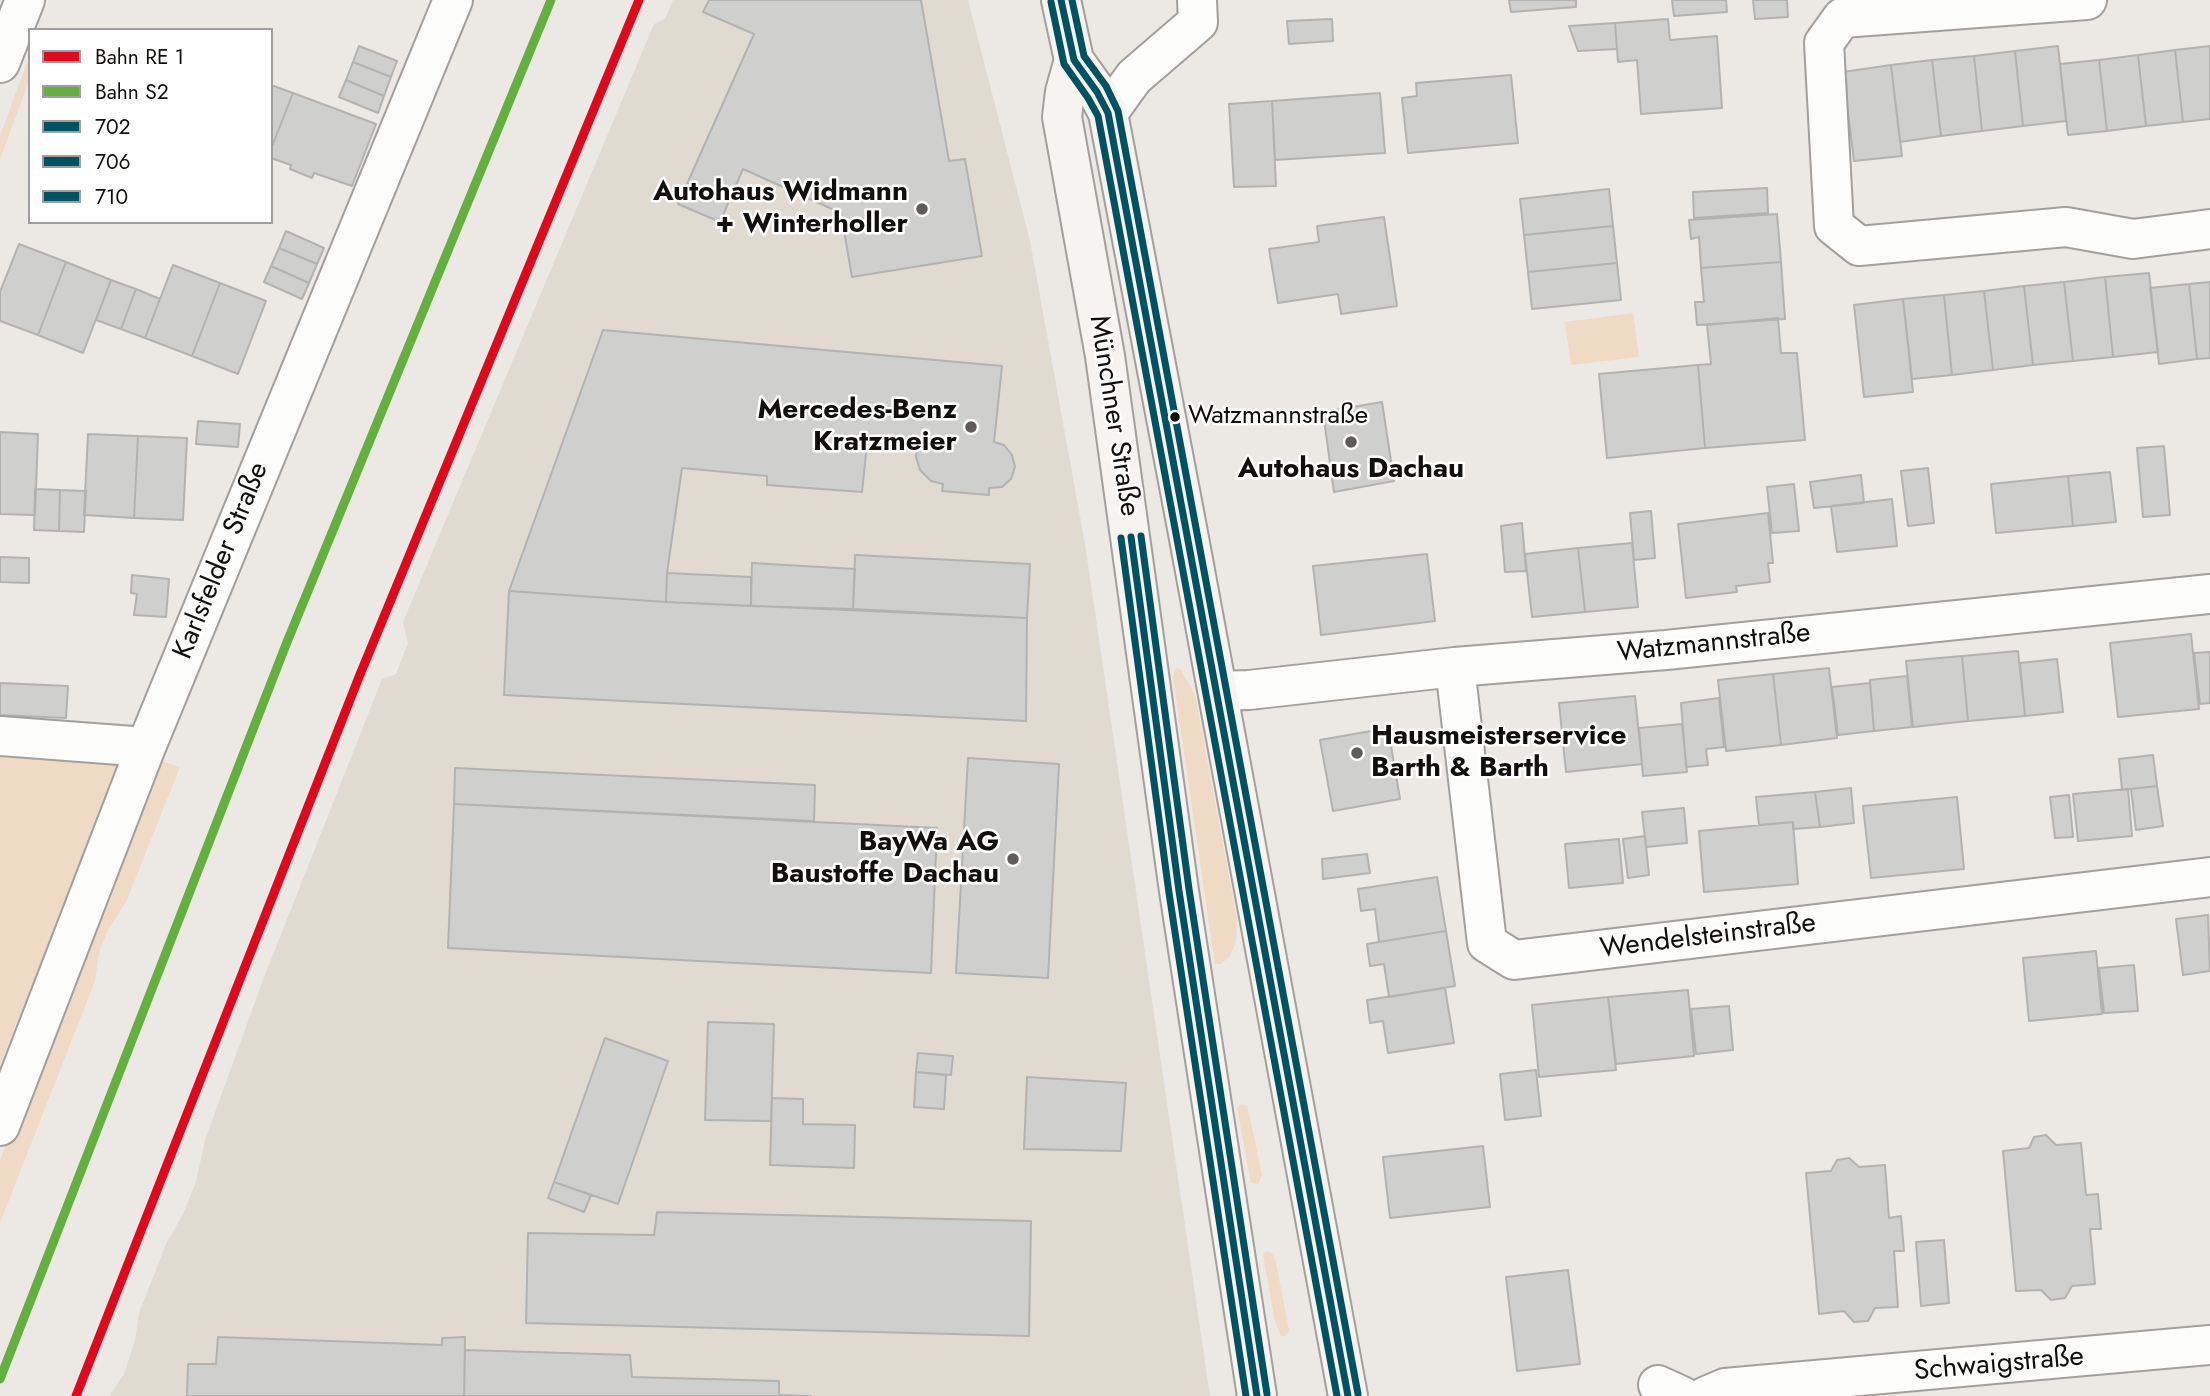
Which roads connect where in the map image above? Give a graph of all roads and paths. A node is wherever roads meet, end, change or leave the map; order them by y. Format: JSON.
{"nodes":[{"id":1,"x":25,"y":0,"type":"edge"},
{"id":2,"x":453,"y":0,"type":"edge"},
{"id":3,"x":1061,"y":0,"type":"edge"},
{"id":4,"x":1197,"y":0,"type":"edge"},
{"id":5,"x":2087,"y":0,"type":"edge"},
{"id":6,"x":1074,"y":60,"type":"junction"},
{"id":7,"x":0,"y":63,"type":"edge"},
{"id":8,"x":1108,"y":113,"type":"junction"},
{"id":9,"x":2210,"y":229,"type":"edge"},
{"id":10,"x":2210,"y":594,"type":"edge"},
{"id":11,"x":1455,"y":667,"type":"junction"},
{"id":12,"x":1218,"y":691,"type":"junction"},
{"id":13,"x":0,"y":736,"type":"edge"},
{"id":14,"x":146,"y":747,"type":"junction"},
{"id":15,"x":2210,"y":877,"type":"edge"},
{"id":16,"x":0,"y":1126,"type":"edge"},
{"id":17,"x":2210,"y":1345,"type":"edge"},
{"id":18,"x":1257,"y":1396,"type":"edge"},
{"id":19,"x":1348,"y":1396,"type":"edge"},
{"id":20,"x":1706,"y":1396,"type":"edge"}],
"edges":[{"from":1,"to":7,"type":"street"},
{"from":2,"to":14,"type":"street","name":"Karlsfelder Straße"},
{"from":3,"to":6,"type":"main road","name":"Münchner Straße"},
{"from":4,"to":8,"type":"street"},
{"from":5,"to":9,"type":"street"},
{"from":6,"to":8,"type":"main road","name":"Münchner Straße"},
{"from":6,"to":18,"type":"main road","name":"Münchner Straße"},
{"from":8,"to":12,"type":"main road","name":"Münchner Straße"},
{"from":10,"to":11,"type":"street","name":"Watzmannstraße"},
{"from":11,"to":12,"type":"street","name":"Watzmannstraße"},
{"from":11,"to":15,"type":"street","name":"Wendelsteinstraße"},
{"from":12,"to":19,"type":"main road","name":"Münchner Straße"},
{"from":13,"to":14,"type":"street"},
{"from":14,"to":16,"type":"street","name":"Karlsfelder Straße"},
{"from":17,"to":20,"type":"street","name":"Schwaigstraße"}]}
